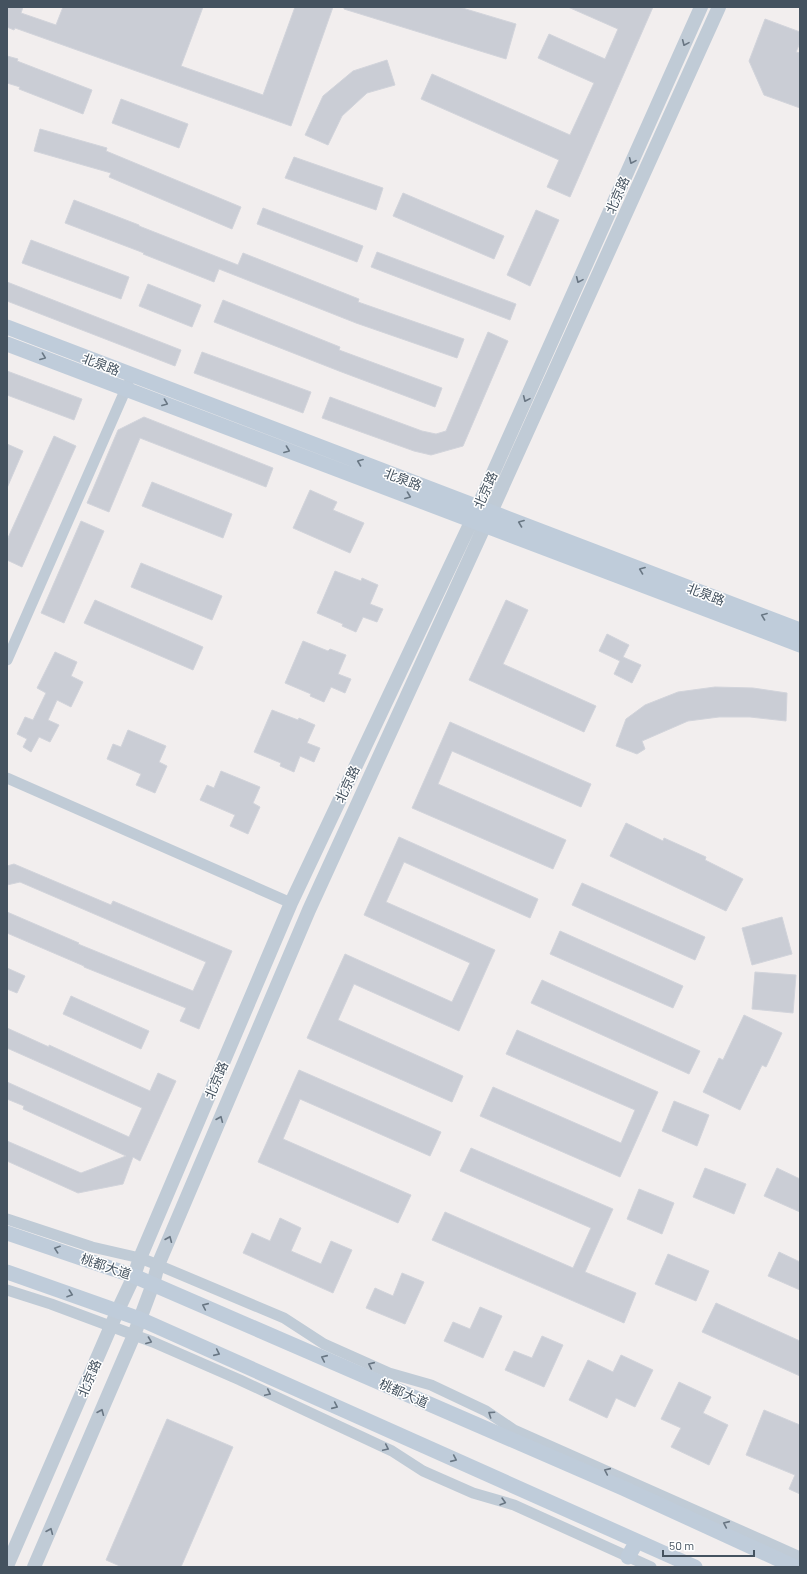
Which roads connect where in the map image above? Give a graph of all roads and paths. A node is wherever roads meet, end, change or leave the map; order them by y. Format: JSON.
{"nodes":[{"id":1,"x":701,"y":7,"type":"edge"},
{"id":2,"x":719,"y":7,"type":"edge"},
{"id":3,"x":7,"y":327,"type":"edge"},
{"id":4,"x":7,"y":344,"type":"edge"},
{"id":5,"x":129,"y":382,"type":"junction"},
{"id":6,"x":481,"y":516,"type":"junction"},
{"id":7,"x":800,"y":630,"type":"edge"},
{"id":8,"x":800,"y":644,"type":"edge"},
{"id":9,"x":7,"y":660,"type":"edge"},
{"id":10,"x":7,"y":778,"type":"edge"},
{"id":11,"x":291,"y":903,"type":"junction"},
{"id":12,"x":7,"y":1219,"type":"edge"},
{"id":13,"x":7,"y":1232,"type":"edge"},
{"id":14,"x":140,"y":1258,"type":"junction"},
{"id":15,"x":158,"y":1265,"type":"junction"},
{"id":16,"x":7,"y":1272,"type":"edge"},
{"id":17,"x":134,"y":1276,"type":"junction"},
{"id":18,"x":153,"y":1284,"type":"junction"},
{"id":19,"x":7,"y":1290,"type":"edge"},
{"id":20,"x":118,"y":1310,"type":"junction"},
{"id":21,"x":140,"y":1319,"type":"junction"},
{"id":22,"x":111,"y":1326,"type":"junction"},
{"id":23,"x":134,"y":1335,"type":"junction"},
{"id":24,"x":624,"y":1484,"type":"junction"},
{"id":25,"x":637,"y":1541,"type":"junction"},
{"id":26,"x":628,"y":1557,"type":"junction"},
{"id":27,"x":800,"y":1557,"type":"edge"},
{"id":28,"x":7,"y":1566,"type":"edge"},
{"id":29,"x":34,"y":1567,"type":"edge"},
{"id":30,"x":651,"y":1567,"type":"edge"},
{"id":31,"x":695,"y":1567,"type":"edge"},
{"id":32,"x":795,"y":1567,"type":"edge"}],
"edges":[{"from":1,"to":6,"type":"street","name":"北京路","one_way":true},
{"from":2,"to":6,"type":"street","name":"北京路"},
{"from":3,"to":5,"type":"main road","name":"北泉路"},
{"from":4,"to":5,"type":"main road","name":"北泉路","one_way":true},
{"from":5,"to":6,"type":"main road","name":"北泉路"},
{"from":5,"to":9,"type":"street"},
{"from":7,"to":6,"type":"main road","name":"北泉路","one_way":true},
{"from":6,"to":8,"type":"main road","name":"北泉路"},
{"from":6,"to":11,"type":"street","name":"北京路"},
{"from":15,"to":6,"type":"street","name":"北京路","one_way":true},
{"from":10,"to":11,"type":"street"},
{"from":11,"to":14,"type":"street","name":"北京路"},
{"from":12,"to":14,"type":"street"},
{"from":17,"to":13,"type":"main road","name":"桃都大道","one_way":true},
{"from":14,"to":15,"type":"street"},
{"from":14,"to":17,"type":"street","name":"北京路"},
{"from":15,"to":18,"type":"street","name":"北京路"},
{"from":24,"to":15,"type":"street","one_way":true},
{"from":16,"to":20,"type":"main road","one_way":true},
{"from":17,"to":18,"type":"main road","name":"桃都大道"},
{"from":17,"to":20,"type":"street","name":"北京路"},
{"from":18,"to":21,"type":"street","name":"北京路"},
{"from":24,"to":18,"type":"main road","name":"桃都大道","one_way":true},
{"from":19,"to":22,"type":"street"},
{"from":20,"to":21,"type":"main road"},
{"from":20,"to":22,"type":"street","name":"北京路"},
{"from":21,"to":23,"type":"street","name":"北京路"},
{"from":21,"to":25,"type":"main road","one_way":true},
{"from":22,"to":23,"type":"street"},
{"from":22,"to":28,"type":"street","name":"北京路"},
{"from":23,"to":26,"type":"street","one_way":true},
{"from":29,"to":23,"type":"street","name":"北京路","one_way":true},
{"from":27,"to":24,"type":"street","one_way":true},
{"from":24,"to":32,"type":"main road","name":"桃都大道"},
{"from":25,"to":26,"type":"main road"},
{"from":25,"to":31,"type":"main road"},
{"from":26,"to":30,"type":"street"}]}
